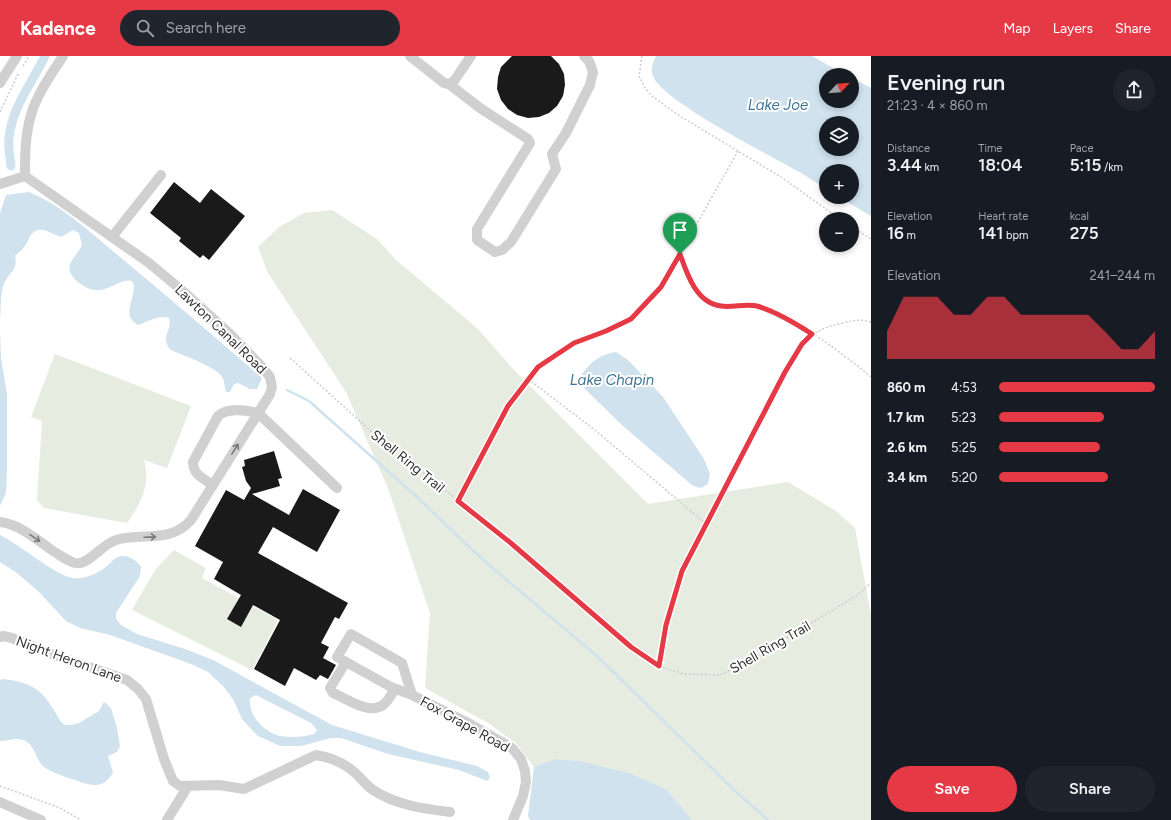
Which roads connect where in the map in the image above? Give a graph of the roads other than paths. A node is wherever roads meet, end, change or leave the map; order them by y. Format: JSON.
{"nodes":[{"id":1,"x":17,"y":56,"type":"edge"},
{"id":2,"x":63,"y":56,"type":"edge"},
{"id":3,"x":410,"y":56,"type":"edge"},
{"id":4,"x":471,"y":56,"type":"edge"},
{"id":5,"x":584,"y":56,"type":"edge"},
{"id":6,"x":0,"y":83,"type":"edge"},
{"id":7,"x":449,"y":84,"type":"junction"},
{"id":8,"x":161,"y":175,"type":"dead end"},
{"id":9,"x":24,"y":176,"type":"junction"},
{"id":10,"x":0,"y":184,"type":"edge"},
{"id":11,"x":112,"y":237,"type":"junction"},
{"id":12,"x":258,"y":412,"type":"junction"},
{"id":13,"x":213,"y":485,"type":"junction"},
{"id":14,"x":337,"y":488,"type":"dead end"},
{"id":15,"x":0,"y":522,"type":"edge"},
{"id":16,"x":0,"y":637,"type":"edge"},
{"id":17,"x":346,"y":662,"type":"junction"},
{"id":18,"x":395,"y":689,"type":"junction"},
{"id":19,"x":412,"y":695,"type":"junction"},
{"id":20,"x":188,"y":786,"type":"junction"},
{"id":21,"x":0,"y":802,"type":"edge"},
{"id":22,"x":450,"y":812,"type":"dead end"},
{"id":23,"x":41,"y":820,"type":"edge"},
{"id":24,"x":167,"y":820,"type":"edge"},
{"id":25,"x":513,"y":820,"type":"edge"}],
"edges":[{"from":1,"to":6,"type":"street"},
{"from":2,"to":9,"type":"street"},
{"from":3,"to":7,"type":"street"},
{"from":4,"to":7,"type":"street"},
{"from":5,"to":7,"type":"street"},
{"from":8,"to":11,"type":"street"},
{"from":9,"to":10,"type":"street"},
{"from":9,"to":11,"type":"street","name":"Lawton Canal Road"},
{"from":11,"to":12,"type":"street","name":"Lawton Canal Road"},
{"from":13,"to":12,"type":"street","name":"Lawton Canal Road","one_way":true},
{"from":12,"to":13,"type":"street"},
{"from":12,"to":14,"type":"street"},
{"from":15,"to":13,"type":"street","name":"Lawton Canal Road","one_way":true},
{"from":16,"to":20,"type":"street","name":"Night Heron Lane"},
{"from":17,"to":18,"type":"street","name":"Fox Grape Road"},
{"from":17,"to":18,"type":"street"},
{"from":17,"to":19,"type":"street"},
{"from":18,"to":19,"type":"street","name":"Fox Grape Road"},
{"from":19,"to":25,"type":"street","name":"Fox Grape Road"},
{"from":20,"to":22,"type":"street"},
{"from":20,"to":24,"type":"street"},
{"from":21,"to":23,"type":"street"}]}
